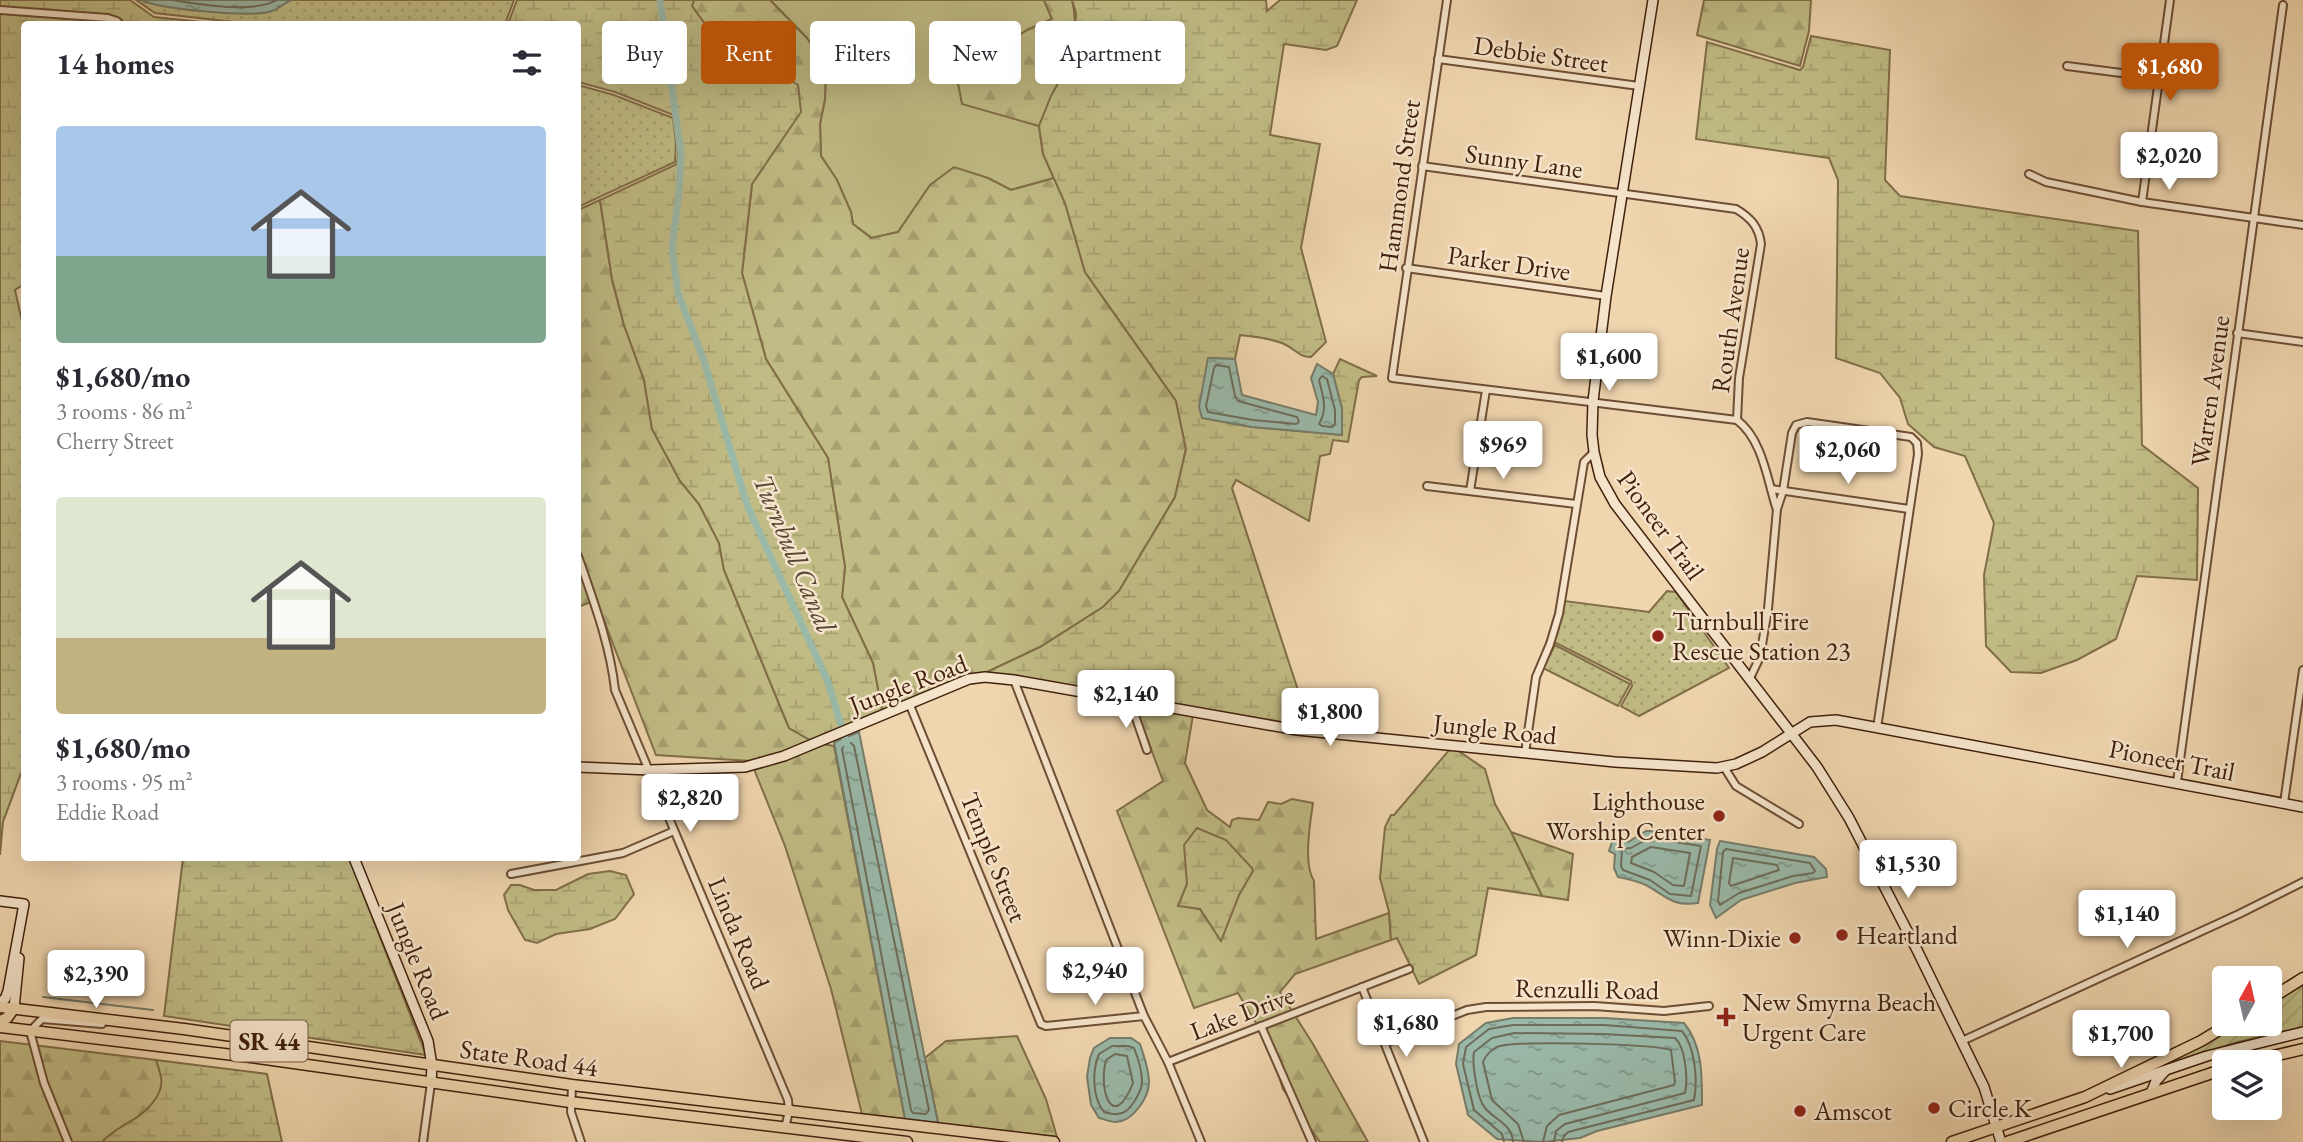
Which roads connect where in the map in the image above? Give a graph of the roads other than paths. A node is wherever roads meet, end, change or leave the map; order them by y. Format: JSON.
{"nodes":[{"id":1,"x":1447,"y":0,"type":"edge"},
{"id":2,"x":1653,"y":0,"type":"edge"},
{"id":3,"x":2170,"y":0,"type":"edge"},
{"id":4,"x":2283,"y":5,"type":"dead end"},
{"id":5,"x":0,"y":10,"type":"edge"},
{"id":6,"x":117,"y":21,"type":"edge"},
{"id":7,"x":1438,"y":60,"type":"junction"},
{"id":8,"x":2067,"y":66,"type":"dead end"},
{"id":9,"x":2160,"y":78,"type":"junction"},
{"id":10,"x":1639,"y":86,"type":"junction"},
{"id":11,"x":1422,"y":166,"type":"junction"},
{"id":12,"x":2029,"y":174,"type":"dead end"},
{"id":13,"x":1622,"y":194,"type":"junction"},
{"id":14,"x":2142,"y":202,"type":"junction"},
{"id":15,"x":2255,"y":218,"type":"junction"},
{"id":16,"x":2303,"y":225,"type":"edge"},
{"id":17,"x":1406,"y":268,"type":"junction"},
{"id":18,"x":1606,"y":296,"type":"junction"},
{"id":19,"x":2236,"y":333,"type":"junction"},
{"id":20,"x":2303,"y":342,"type":"edge"},
{"id":21,"x":1486,"y":390,"type":"junction"},
{"id":22,"x":1593,"y":401,"type":"junction"},
{"id":23,"x":1737,"y":420,"type":"junction"},
{"id":24,"x":1594,"y":452,"type":"junction"},
{"id":25,"x":1426,"y":486,"type":"dead end"},
{"id":26,"x":1771,"y":489,"type":"junction"},
{"id":27,"x":1470,"y":491,"type":"junction"},
{"id":28,"x":1783,"y":491,"type":"junction"},
{"id":29,"x":1576,"y":504,"type":"junction"},
{"id":30,"x":1777,"y":509,"type":"junction"},
{"id":31,"x":1909,"y":509,"type":"junction"},
{"id":32,"x":581,"y":565,"type":"edge"},
{"id":33,"x":2303,"y":670,"type":"edge"},
{"id":34,"x":1750,"y":678,"type":"junction"},
{"id":35,"x":1014,"y":680,"type":"junction"},
{"id":36,"x":1130,"y":701,"type":"junction"},
{"id":37,"x":909,"y":703,"type":"junction"},
{"id":38,"x":1877,"y":727,"type":"junction"},
{"id":39,"x":1791,"y":733,"type":"junction"},
{"id":40,"x":1147,"y":750,"type":"dead end"},
{"id":41,"x":1525,"y":752,"type":"junction"},
{"id":42,"x":581,"y":767,"type":"edge"},
{"id":43,"x":1724,"y":767,"type":"junction"},
{"id":44,"x":650,"y":770,"type":"junction"},
{"id":45,"x":2177,"y":782,"type":"junction"},
{"id":46,"x":2284,"y":803,"type":"junction"},
{"id":47,"x":2303,"y":807,"type":"edge"},
{"id":48,"x":1799,"y":824,"type":"dead end"},
{"id":49,"x":674,"y":831,"type":"junction"},
{"id":50,"x":355,"y":861,"type":"edge"},
{"id":51,"x":581,"y":861,"type":"edge"},
{"id":52,"x":581,"y":861,"type":"edge"},
{"id":53,"x":511,"y":874,"type":"dead end"},
{"id":54,"x":2303,"y":882,"type":"edge"},
{"id":55,"x":0,"y":901,"type":"edge"},
{"id":56,"x":18,"y":935,"type":"junction"},
{"id":57,"x":1409,"y":969,"type":"dead end"},
{"id":58,"x":2303,"y":978,"type":"edge"},
{"id":59,"x":2303,"y":983,"type":"edge"},
{"id":60,"x":1362,"y":987,"type":"junction"},
{"id":61,"x":2284,"y":990,"type":"joint"},
{"id":62,"x":0,"y":1004,"type":"edge"},
{"id":63,"x":1709,"y":1006,"type":"dead end"},
{"id":64,"x":14,"y":1008,"type":"junction"},
{"id":65,"x":1144,"y":1016,"type":"junction"},
{"id":66,"x":0,"y":1021,"type":"edge"},
{"id":67,"x":1261,"y":1026,"type":"junction"},
{"id":68,"x":0,"y":1027,"type":"edge"},
{"id":69,"x":177,"y":1028,"type":"junction"},
{"id":70,"x":30,"y":1031,"type":"junction"},
{"id":71,"x":2303,"y":1032,"type":"edge"},
{"id":72,"x":2212,"y":1035,"type":"edge"},
{"id":73,"x":1962,"y":1041,"type":"junction"},
{"id":74,"x":1385,"y":1043,"type":"junction"},
{"id":75,"x":2303,"y":1049,"type":"edge"},
{"id":76,"x":2282,"y":1054,"type":"edge"},
{"id":77,"x":1168,"y":1062,"type":"junction"},
{"id":78,"x":432,"y":1066,"type":"junction"},
{"id":79,"x":2166,"y":1070,"type":"junction"},
{"id":80,"x":2212,"y":1073,"type":"edge"},
{"id":81,"x":431,"y":1083,"type":"junction"},
{"id":82,"x":572,"y":1085,"type":"junction"},
{"id":83,"x":2151,"y":1093,"type":"junction"},
{"id":84,"x":2085,"y":1097,"type":"junction"},
{"id":85,"x":570,"y":1102,"type":"junction"},
{"id":86,"x":789,"y":1111,"type":"junction"},
{"id":87,"x":890,"y":1123,"type":"junction"},
{"id":88,"x":1997,"y":1127,"type":"junction"},
{"id":89,"x":785,"y":1128,"type":"junction"},
{"id":90,"x":892,"y":1141,"type":"edge"},
{"id":91,"x":68,"y":1142,"type":"edge"},
{"id":92,"x":423,"y":1142,"type":"edge"},
{"id":93,"x":581,"y":1142,"type":"edge"},
{"id":94,"x":907,"y":1142,"type":"edge"},
{"id":95,"x":1054,"y":1142,"type":"edge"},
{"id":96,"x":1201,"y":1142,"type":"edge"},
{"id":97,"x":1312,"y":1142,"type":"edge"},
{"id":98,"x":1424,"y":1142,"type":"edge"},
{"id":99,"x":1952,"y":1142,"type":"edge"},
{"id":100,"x":2001,"y":1142,"type":"edge"},
{"id":101,"x":2007,"y":1142,"type":"edge"}],
"edges":[{"from":1,"to":7,"type":"street","name":"Hammond Street"},
{"from":2,"to":10,"type":"street","name":"Pioneer Trail"},
{"from":3,"to":9,"type":"street"},
{"from":4,"to":15,"type":"street","name":"Warren Avenue"},
{"from":5,"to":6,"type":"street"},
{"from":7,"to":10,"type":"street","name":"Debbie Street"},
{"from":7,"to":11,"type":"street","name":"Hammond Street"},
{"from":8,"to":9,"type":"street"},
{"from":9,"to":14,"type":"street"},
{"from":10,"to":13,"type":"street","name":"Pioneer Trail"},
{"from":11,"to":13,"type":"street","name":"Sunny Lane"},
{"from":11,"to":17,"type":"street","name":"Hammond Street"},
{"from":12,"to":14,"type":"street"},
{"from":13,"to":18,"type":"street","name":"Pioneer Trail"},
{"from":13,"to":23,"type":"street","name":"Routh Avenue"},
{"from":14,"to":15,"type":"street"},
{"from":15,"to":16,"type":"street"},
{"from":15,"to":19,"type":"street","name":"Warren Avenue"},
{"from":17,"to":18,"type":"street","name":"Parker Drive"},
{"from":17,"to":21,"type":"street","name":"Hammond Street"},
{"from":18,"to":22,"type":"street","name":"Pioneer Trail"},
{"from":19,"to":20,"type":"street"},
{"from":19,"to":45,"type":"street","name":"Warren Avenue"},
{"from":21,"to":22,"type":"street"},
{"from":21,"to":27,"type":"street"},
{"from":22,"to":23,"type":"street"},
{"from":22,"to":24,"type":"street","name":"Pioneer Trail"},
{"from":23,"to":26,"type":"street","name":"Routh Avenue"},
{"from":24,"to":29,"type":"street"},
{"from":24,"to":34,"type":"street","name":"Pioneer Trail"},
{"from":25,"to":27,"type":"street"},
{"from":26,"to":28,"type":"street"},
{"from":26,"to":30,"type":"street","name":"Routh Avenue"},
{"from":27,"to":29,"type":"street"},
{"from":28,"to":30,"type":"street"},
{"from":28,"to":31,"type":"street"},
{"from":28,"to":31,"type":"street"},
{"from":29,"to":41,"type":"street"},
{"from":30,"to":34,"type":"street"},
{"from":31,"to":38,"type":"street"},
{"from":32,"to":44,"type":"street","name":"Linda Road"},
{"from":33,"to":46,"type":"street"},
{"from":34,"to":39,"type":"street","name":"Pioneer Trail"},
{"from":35,"to":36,"type":"street","name":"Jungle Road"},
{"from":35,"to":37,"type":"street","name":"Jungle Road"},
{"from":35,"to":65,"type":"street"},
{"from":36,"to":40,"type":"street"},
{"from":36,"to":41,"type":"street","name":"Jungle Road"},
{"from":37,"to":44,"type":"street","name":"Jungle Road"},
{"from":37,"to":65,"type":"street","name":"Temple Street"},
{"from":38,"to":39,"type":"street","name":"Pioneer Trail"},
{"from":38,"to":45,"type":"street","name":"Pioneer Trail"},
{"from":39,"to":43,"type":"street","name":"Jungle Road"},
{"from":39,"to":73,"type":"street"},
{"from":41,"to":43,"type":"street","name":"Jungle Road"},
{"from":42,"to":44,"type":"street","name":"Jungle Road"},
{"from":43,"to":48,"type":"street"},
{"from":44,"to":49,"type":"street","name":"Linda Road"},
{"from":45,"to":46,"type":"street","name":"Pioneer Trail"},
{"from":46,"to":47,"type":"street","name":"Pioneer Trail"},
{"from":49,"to":51,"type":"street"},
{"from":49,"to":86,"type":"street","name":"Linda Road"},
{"from":50,"to":78,"type":"street","name":"Jungle Road"},
{"from":52,"to":53,"type":"street"},
{"from":54,"to":73,"type":"street"},
{"from":55,"to":56,"type":"street"},
{"from":56,"to":62,"type":"street"},
{"from":56,"to":64,"type":"street"},
{"from":57,"to":60,"type":"street","name":"Lake Drive"},
{"from":58,"to":61,"type":"main road"},
{"from":59,"to":61,"type":"main road"},
{"from":60,"to":67,"type":"street","name":"Lake Drive"},
{"from":60,"to":74,"type":"street"},
{"from":62,"to":64,"type":"main road","name":"State Road 44","number":"SR 44"},
{"from":63,"to":74,"type":"street","name":"Renzulli Road"},
{"from":64,"to":66,"type":"main road"},
{"from":64,"to":69,"type":"main road","name":"State Road 44","number":"SR 44"},
{"from":65,"to":77,"type":"street"},
{"from":67,"to":77,"type":"street","name":"Lake Drive"},
{"from":67,"to":97,"type":"street"},
{"from":68,"to":70,"type":"main road","name":"State Road 44","number":"SR 44"},
{"from":69,"to":70,"type":"street"},
{"from":69,"to":78,"type":"main road","name":"State Road 44","number":"SR 44"},
{"from":70,"to":81,"type":"main road","name":"State Road 44","number":"SR 44"},
{"from":70,"to":91,"type":"street"},
{"from":71,"to":79,"type":"street"},
{"from":72,"to":84,"type":"main road"},
{"from":73,"to":88,"type":"street"},
{"from":74,"to":98,"type":"street"},
{"from":75,"to":76,"type":"main road"},
{"from":77,"to":96,"type":"street"},
{"from":78,"to":81,"type":"street","name":"Jungle Road"},
{"from":78,"to":82,"type":"main road","name":"State Road 44","number":"SR 44"},
{"from":79,"to":83,"type":"street"},
{"from":79,"to":84,"type":"street"},
{"from":80,"to":83,"type":"main road"},
{"from":81,"to":85,"type":"main road","name":"State Road 44","number":"SR 44"},
{"from":81,"to":92,"type":"street"},
{"from":82,"to":85,"type":"street"},
{"from":82,"to":86,"type":"main road","name":"State Road 44","number":"SR 44"},
{"from":83,"to":101,"type":"main road"},
{"from":84,"to":88,"type":"main road"},
{"from":85,"to":89,"type":"main road","name":"State Road 44","number":"SR 44"},
{"from":85,"to":93,"type":"street"},
{"from":86,"to":87,"type":"main road","name":"State Road 44","number":"SR 44"},
{"from":86,"to":89,"type":"street","name":"Linda Road"},
{"from":87,"to":90,"type":"street"},
{"from":87,"to":95,"type":"main road","name":"State Road 44","number":"SR 44"},
{"from":88,"to":99,"type":"main road"},
{"from":88,"to":100,"type":"street"},
{"from":89,"to":90,"type":"main road","name":"State Road 44","number":"SR 44"},
{"from":90,"to":94,"type":"main road","name":"State Road 44","number":"SR 44"}]}
